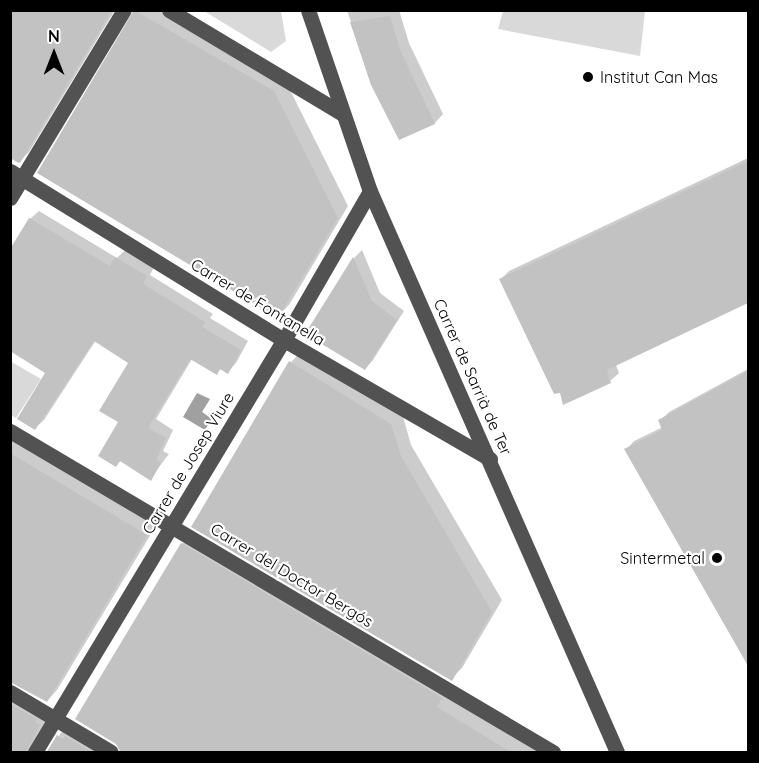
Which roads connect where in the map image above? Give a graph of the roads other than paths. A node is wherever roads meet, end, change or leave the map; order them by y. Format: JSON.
{"nodes":[{"id":1,"x":124,"y":10,"type":"edge"},
{"id":2,"x":169,"y":10,"type":"edge"},
{"id":3,"x":308,"y":11,"type":"edge"},
{"id":4,"x":343,"y":114,"type":"junction"},
{"id":5,"x":17,"y":174,"type":"edge"},
{"id":6,"x":370,"y":191,"type":"junction"},
{"id":7,"x":10,"y":198,"type":"edge"},
{"id":8,"x":284,"y":340,"type":"junction"},
{"id":9,"x":10,"y":431,"type":"edge"},
{"id":10,"x":490,"y":459,"type":"junction"},
{"id":11,"x":171,"y":524,"type":"junction"},
{"id":12,"x":10,"y":692,"type":"edge"},
{"id":13,"x":57,"y":719,"type":"junction"},
{"id":14,"x":36,"y":753,"type":"edge"},
{"id":15,"x":111,"y":753,"type":"edge"},
{"id":16,"x":553,"y":753,"type":"edge"},
{"id":17,"x":617,"y":753,"type":"edge"}],
"edges":[{"from":1,"to":5,"type":"street"},
{"from":2,"to":4,"type":"street"},
{"from":3,"to":4,"type":"street","name":"Carrer de Sarrià de Ter"},
{"from":4,"to":6,"type":"street","name":"Carrer de Sarrià de Ter"},
{"from":5,"to":7,"type":"street"},
{"from":5,"to":8,"type":"street","name":"Carrer de Fontanella"},
{"from":6,"to":8,"type":"street","name":"Carrer de Josep Viure"},
{"from":6,"to":10,"type":"street","name":"Carrer de Sarrià de Ter"},
{"from":8,"to":10,"type":"street","name":"Carrer de Fontanella"},
{"from":8,"to":11,"type":"street","name":"Carrer de Josep Viure"},
{"from":9,"to":11,"type":"street","name":"Carrer del Doctor Bergós"},
{"from":10,"to":17,"type":"street","name":"Carrer de Sarrià de Ter"},
{"from":11,"to":13,"type":"street","name":"Carrer de Josep Viure"},
{"from":11,"to":16,"type":"street","name":"Carrer del Doctor Bergós"},
{"from":12,"to":13,"type":"street"},
{"from":13,"to":14,"type":"street","name":"Carrer de Josep Viure"},
{"from":13,"to":15,"type":"street"}]}
